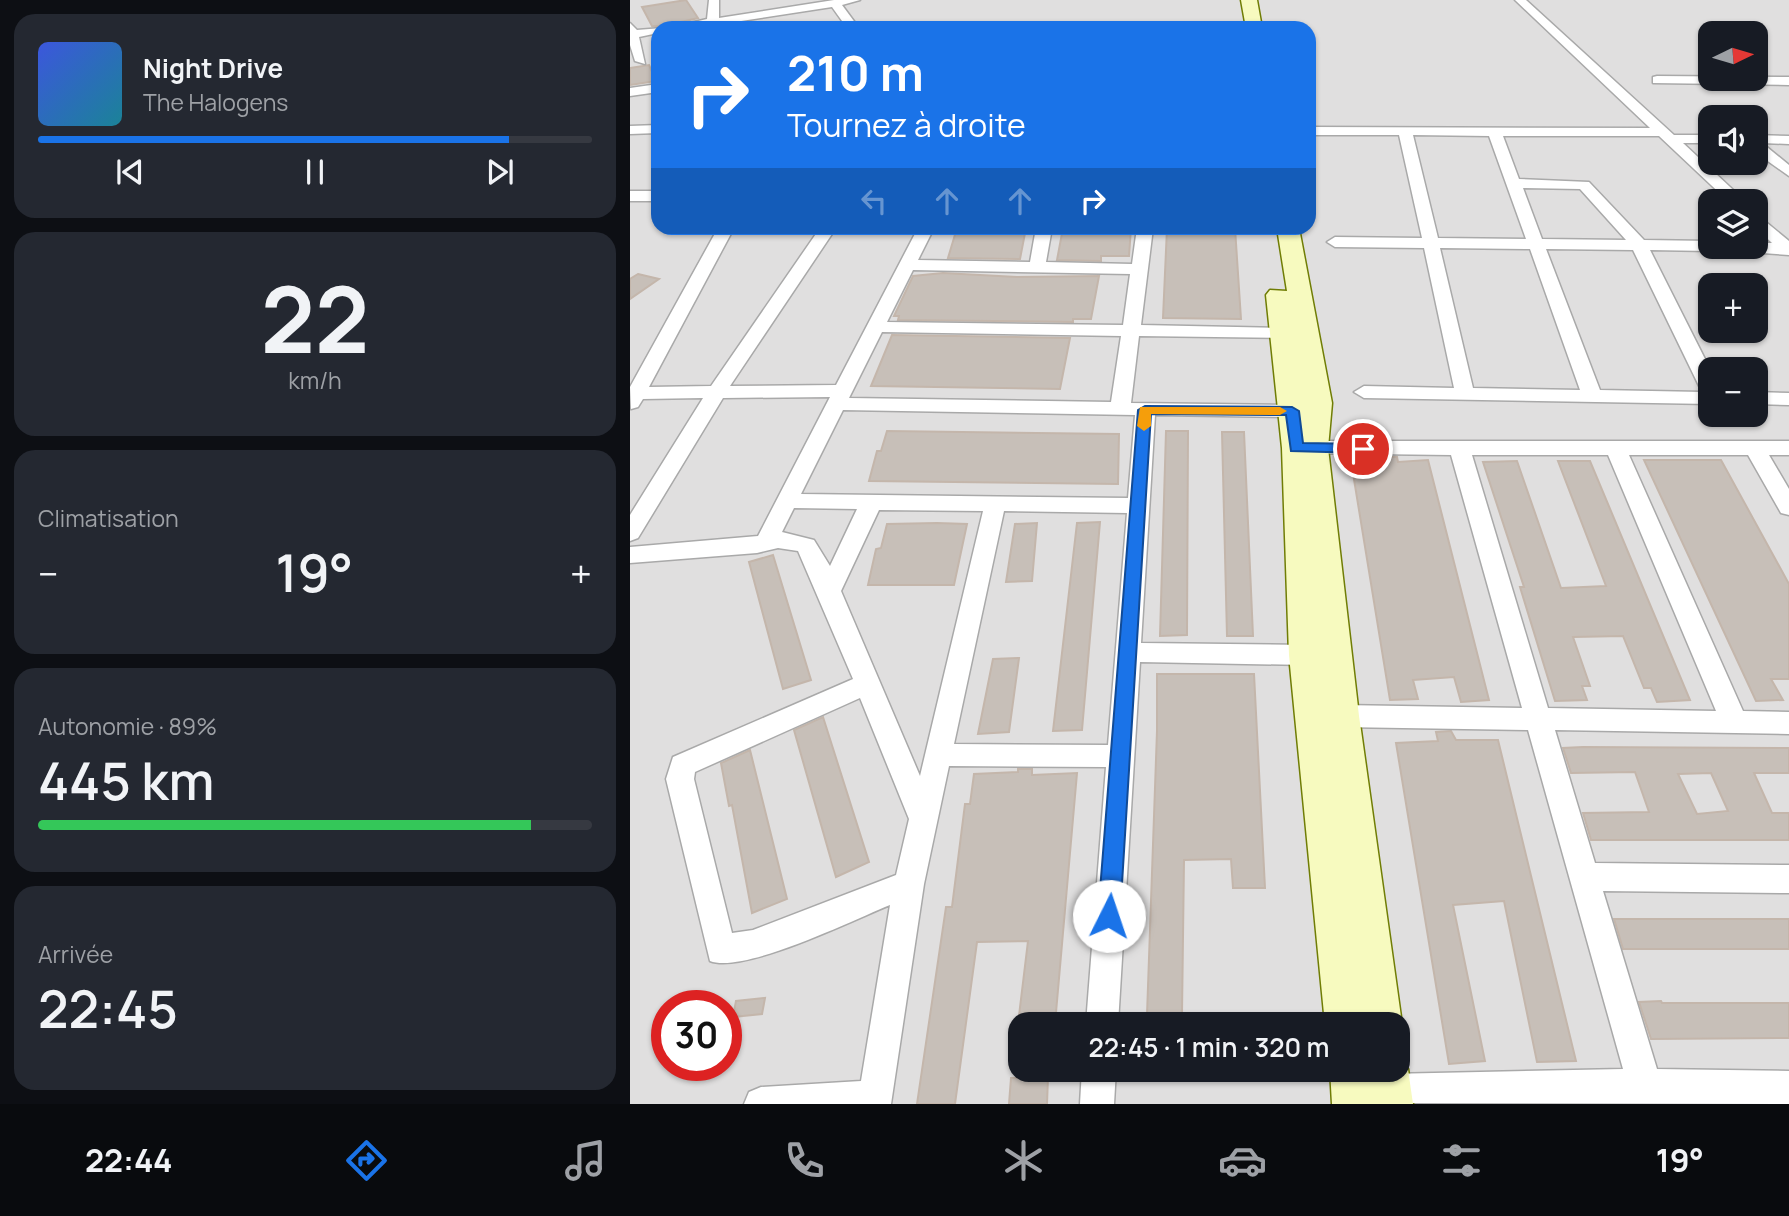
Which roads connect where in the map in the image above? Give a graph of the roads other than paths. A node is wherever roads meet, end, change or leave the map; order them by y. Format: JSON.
{"nodes":[{"id":1,"x":714,"y":0,"type":"edge"},
{"id":2,"x":855,"y":0,"type":"edge"},
{"id":3,"x":1249,"y":0,"type":"edge"},
{"id":4,"x":1520,"y":0,"type":"edge"},
{"id":5,"x":835,"y":3,"type":"junction"},
{"id":6,"x":713,"y":21,"type":"edge"},
{"id":7,"x":719,"y":21,"type":"edge"},
{"id":8,"x":846,"y":21,"type":"edge"},
{"id":9,"x":1253,"y":21,"type":"edge"},
{"id":10,"x":631,"y":30,"type":"edge"},
{"id":11,"x":651,"y":30,"type":"edge"},
{"id":12,"x":636,"y":62,"type":"edge"},
{"id":13,"x":1657,"y":80,"type":"dead end"},
{"id":14,"x":1789,"y":81,"type":"edge"},
{"id":15,"x":651,"y":89,"type":"edge"},
{"id":16,"x":630,"y":92,"type":"edge"},
{"id":17,"x":630,"y":130,"type":"edge"},
{"id":18,"x":651,"y":130,"type":"edge"},
{"id":19,"x":1405,"y":130,"type":"junction"},
{"id":20,"x":1494,"y":130,"type":"junction"},
{"id":21,"x":1316,"y":131,"type":"edge"},
{"id":22,"x":1666,"y":135,"type":"junction"},
{"id":23,"x":1698,"y":138,"type":"edge"},
{"id":24,"x":1768,"y":139,"type":"edge"},
{"id":25,"x":1789,"y":140,"type":"edge"},
{"id":26,"x":1768,"y":155,"type":"edge"},
{"id":27,"x":1789,"y":172,"type":"edge"},
{"id":28,"x":1514,"y":183,"type":"junction"},
{"id":29,"x":1724,"y":189,"type":"edge"},
{"id":30,"x":630,"y":196,"type":"edge"},
{"id":31,"x":651,"y":196,"type":"edge"},
{"id":32,"x":1768,"y":230,"type":"edge"},
{"id":33,"x":722,"y":235,"type":"edge"},
{"id":34,"x":823,"y":235,"type":"edge"},
{"id":35,"x":922,"y":235,"type":"edge"},
{"id":36,"x":1043,"y":235,"type":"edge"},
{"id":37,"x":1144,"y":235,"type":"edge"},
{"id":38,"x":1269,"y":235,"type":"edge"},
{"id":39,"x":1289,"y":235,"type":"edge"},
{"id":40,"x":1335,"y":242,"type":"dead end"},
{"id":41,"x":1430,"y":242,"type":"junction"},
{"id":42,"x":1536,"y":244,"type":"junction"},
{"id":43,"x":1639,"y":245,"type":"junction"},
{"id":44,"x":1698,"y":246,"type":"edge"},
{"id":45,"x":1768,"y":248,"type":"edge"},
{"id":46,"x":1788,"y":249,"type":"edge"},
{"id":47,"x":906,"y":265,"type":"junction"},
{"id":48,"x":1037,"y":267,"type":"junction"},
{"id":49,"x":1139,"y":270,"type":"junction"},
{"id":50,"x":874,"y":327,"type":"junction"},
{"id":51,"x":1131,"y":331,"type":"junction"},
{"id":52,"x":1284,"y":333,"type":"junction"},
{"id":53,"x":1698,"y":365,"type":"edge"},
{"id":54,"x":717,"y":392,"type":"junction"},
{"id":55,"x":1364,"y":392,"type":"dead end"},
{"id":56,"x":1465,"y":394,"type":"junction"},
{"id":57,"x":1592,"y":396,"type":"junction"},
{"id":58,"x":632,"y":397,"type":"edge"},
{"id":59,"x":838,"y":398,"type":"junction"},
{"id":60,"x":1698,"y":398,"type":"edge"},
{"id":61,"x":1768,"y":398,"type":"edge"},
{"id":62,"x":1789,"y":399,"type":"edge"},
{"id":63,"x":1132,"y":410,"type":"junction"},
{"id":64,"x":1292,"y":411,"type":"junction"},
{"id":65,"x":1305,"y":448,"type":"junction"},
{"id":66,"x":1755,"y":448,"type":"junction"},
{"id":67,"x":1789,"y":448,"type":"edge"},
{"id":68,"x":1616,"y":449,"type":"junction"},
{"id":69,"x":1460,"y":450,"type":"junction"},
{"id":70,"x":785,"y":501,"type":"junction"},
{"id":71,"x":871,"y":503,"type":"junction"},
{"id":72,"x":995,"y":505,"type":"junction"},
{"id":73,"x":1138,"y":506,"type":"junction"},
{"id":74,"x":1789,"y":508,"type":"edge"},
{"id":75,"x":630,"y":533,"type":"edge"},
{"id":76,"x":766,"y":541,"type":"junction"},
{"id":77,"x":630,"y":555,"type":"edge"},
{"id":78,"x":829,"y":591,"type":"junction"},
{"id":79,"x":1128,"y":652,"type":"junction"},
{"id":80,"x":1306,"y":655,"type":"junction"},
{"id":81,"x":867,"y":684,"type":"junction"},
{"id":82,"x":1340,"y":716,"type":"junction"},
{"id":83,"x":1536,"y":721,"type":"junction"},
{"id":84,"x":1734,"y":722,"type":"junction"},
{"id":85,"x":1789,"y":723,"type":"edge"},
{"id":86,"x":939,"y":755,"type":"junction"},
{"id":87,"x":1120,"y":756,"type":"junction"},
{"id":88,"x":924,"y":820,"type":"junction"},
{"id":89,"x":1584,"y":877,"type":"junction"},
{"id":90,"x":1789,"y":880,"type":"edge"},
{"id":91,"x":909,"y":884,"type":"junction"},
{"id":92,"x":1103,"y":1012,"type":"edge"},
{"id":93,"x":1347,"y":1012,"type":"edge"},
{"id":94,"x":1377,"y":1012,"type":"edge"},
{"id":95,"x":1098,"y":1082,"type":"edge"},
{"id":96,"x":1374,"y":1088,"type":"edge"},
{"id":97,"x":1789,"y":1088,"type":"edge"},
{"id":98,"x":1647,"y":1095,"type":"edge"},
{"id":99,"x":874,"y":1100,"type":"edge"},
{"id":100,"x":761,"y":1104,"type":"edge"},
{"id":101,"x":1097,"y":1104,"type":"edge"}],
"edges":[{"from":1,"to":6,"type":"street"},
{"from":2,"to":5,"type":"street"},
{"from":3,"to":9,"type":"street"},
{"from":4,"to":22,"type":"street"},
{"from":5,"to":7,"type":"street"},
{"from":5,"to":8,"type":"street"},
{"from":10,"to":11,"type":"street"},
{"from":10,"to":12,"type":"street"},
{"from":13,"to":14,"type":"street"},
{"from":15,"to":16,"type":"street"},
{"from":17,"to":18,"type":"street"},
{"from":19,"to":20,"type":"street"},
{"from":19,"to":21,"type":"street"},
{"from":19,"to":41,"type":"street"},
{"from":20,"to":22,"type":"street"},
{"from":20,"to":28,"type":"street"},
{"from":22,"to":23,"type":"street"},
{"from":22,"to":29,"type":"street"},
{"from":24,"to":25,"type":"street"},
{"from":26,"to":27,"type":"street"},
{"from":28,"to":42,"type":"street"},
{"from":28,"to":43,"type":"street"},
{"from":30,"to":31,"type":"street"},
{"from":32,"to":46,"type":"street"},
{"from":33,"to":58,"type":"street"},
{"from":34,"to":54,"type":"street"},
{"from":35,"to":47,"type":"street"},
{"from":36,"to":48,"type":"street"},
{"from":37,"to":49,"type":"street"},
{"from":38,"to":52,"type":"street"},
{"from":39,"to":65,"type":"street"},
{"from":40,"to":41,"type":"street"},
{"from":41,"to":42,"type":"street"},
{"from":41,"to":56,"type":"street"},
{"from":42,"to":43,"type":"street"},
{"from":42,"to":57,"type":"street"},
{"from":43,"to":44,"type":"street"},
{"from":43,"to":53,"type":"street"},
{"from":45,"to":46,"type":"street"},
{"from":47,"to":48,"type":"street"},
{"from":47,"to":50,"type":"street"},
{"from":48,"to":49,"type":"street"},
{"from":49,"to":51,"type":"street"},
{"from":50,"to":51,"type":"street"},
{"from":50,"to":59,"type":"street"},
{"from":51,"to":52,"type":"street"},
{"from":51,"to":63,"type":"street"},
{"from":52,"to":64,"type":"street"},
{"from":54,"to":58,"type":"street"},
{"from":54,"to":59,"type":"street"},
{"from":54,"to":75,"type":"street"},
{"from":55,"to":56,"type":"street"},
{"from":56,"to":57,"type":"street"},
{"from":57,"to":60,"type":"street"},
{"from":59,"to":63,"type":"street"},
{"from":59,"to":70,"type":"street"},
{"from":61,"to":62,"type":"street"},
{"from":63,"to":64,"type":"street"},
{"from":63,"to":73,"type":"street"},
{"from":64,"to":65,"type":"street"},
{"from":65,"to":69,"type":"street"},
{"from":65,"to":80,"type":"street"},
{"from":65,"to":82,"type":"street"},
{"from":66,"to":67,"type":"street"},
{"from":66,"to":68,"type":"street"},
{"from":66,"to":74,"type":"street"},
{"from":68,"to":69,"type":"street"},
{"from":68,"to":84,"type":"street"},
{"from":69,"to":83,"type":"street"},
{"from":70,"to":71,"type":"street"},
{"from":70,"to":76,"type":"street"},
{"from":71,"to":72,"type":"street"},
{"from":71,"to":78,"type":"street"},
{"from":72,"to":73,"type":"street"},
{"from":72,"to":86,"type":"street"},
{"from":73,"to":79,"type":"street"},
{"from":76,"to":77,"type":"street"},
{"from":76,"to":78,"type":"street"},
{"from":78,"to":81,"type":"street"},
{"from":79,"to":80,"type":"street"},
{"from":79,"to":87,"type":"street"},
{"from":80,"to":93,"type":"street"},
{"from":81,"to":88,"type":"street"},
{"from":81,"to":91,"type":"street"},
{"from":82,"to":83,"type":"street"},
{"from":82,"to":94,"type":"street"},
{"from":83,"to":84,"type":"street"},
{"from":83,"to":89,"type":"street"},
{"from":84,"to":85,"type":"street"},
{"from":86,"to":87,"type":"street"},
{"from":86,"to":88,"type":"street"},
{"from":87,"to":92,"type":"street"},
{"from":88,"to":91,"type":"street"},
{"from":89,"to":90,"type":"street"},
{"from":89,"to":98,"type":"street"},
{"from":91,"to":99,"type":"street"},
{"from":95,"to":101,"type":"street"},
{"from":96,"to":98,"type":"street"},
{"from":97,"to":98,"type":"street"},
{"from":99,"to":100,"type":"street"}]}
